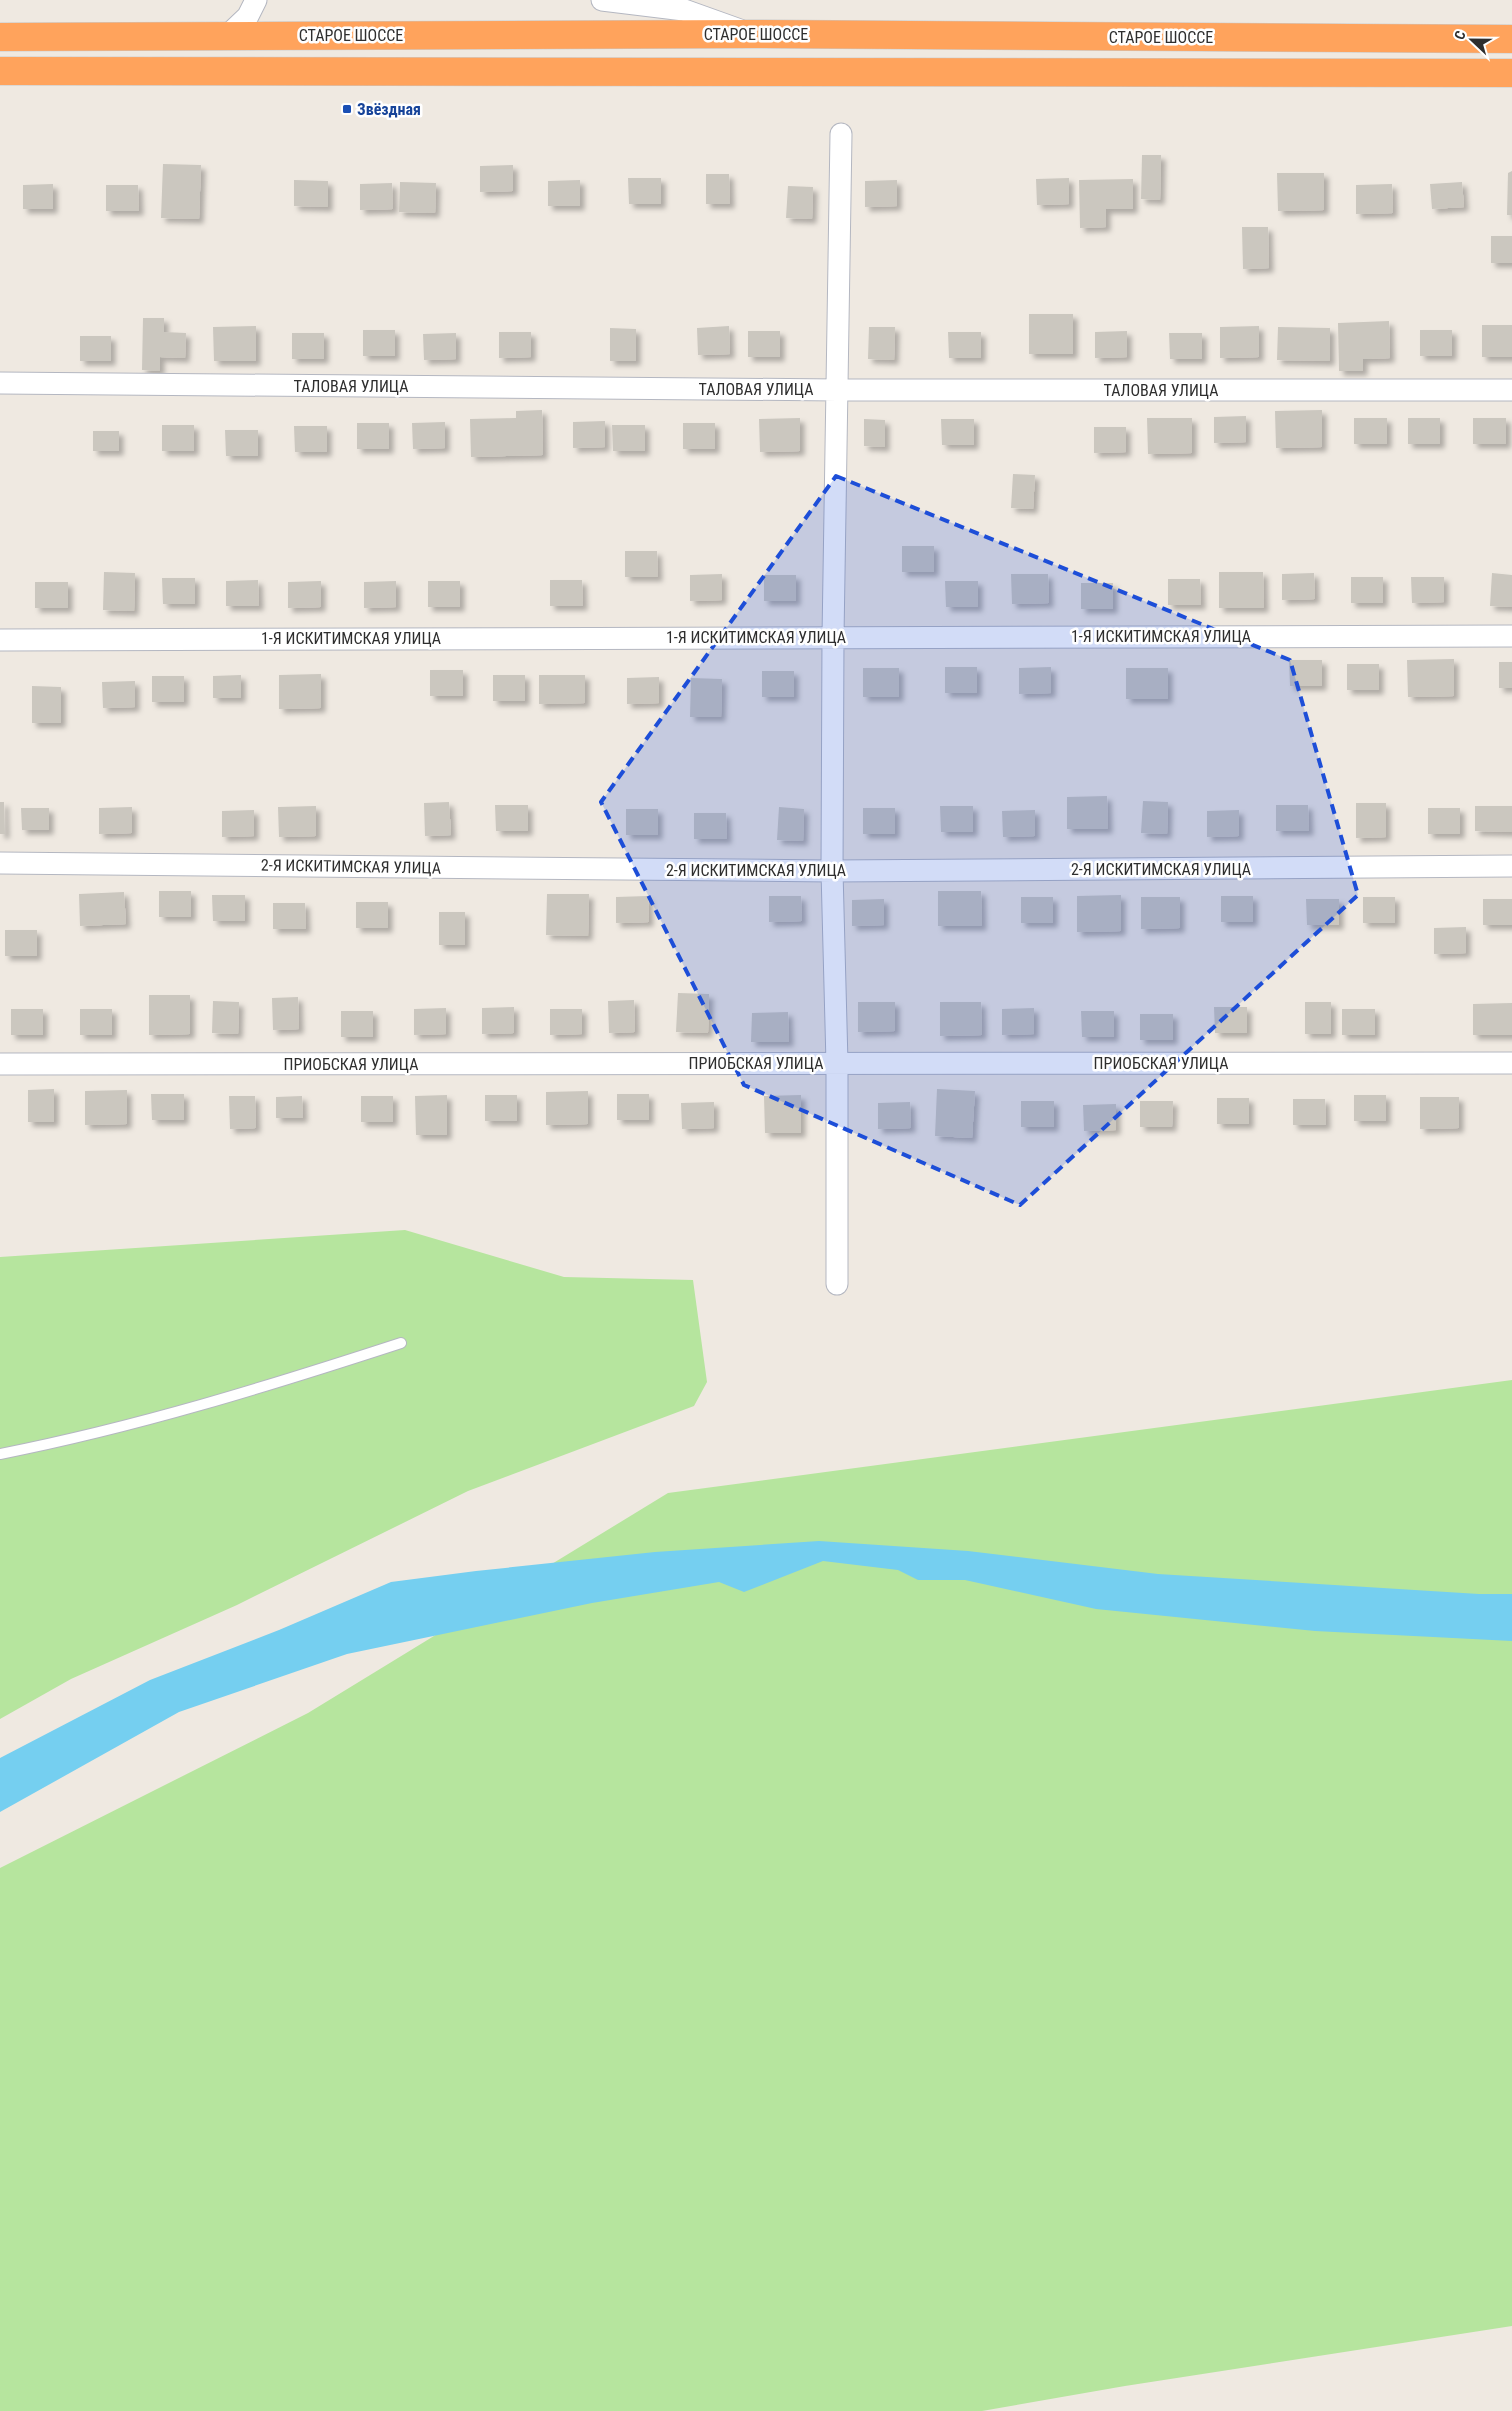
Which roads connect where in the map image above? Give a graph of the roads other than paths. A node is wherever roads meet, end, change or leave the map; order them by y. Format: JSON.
{"nodes":[{"id":1,"x":256,"y":0,"type":"edge"},
{"id":2,"x":602,"y":0,"type":"edge"},
{"id":3,"x":752,"y":34,"type":"junction"},
{"id":4,"x":228,"y":35,"type":"junction"},
{"id":5,"x":0,"y":37,"type":"edge"},
{"id":6,"x":1512,"y":39,"type":"edge"},
{"id":7,"x":0,"y":71,"type":"edge"},
{"id":8,"x":1512,"y":73,"type":"edge"},
{"id":9,"x":841,"y":134,"type":"dead end"},
{"id":10,"x":0,"y":383,"type":"edge"},
{"id":11,"x":838,"y":390,"type":"junction"},
{"id":12,"x":1512,"y":390,"type":"edge"},
{"id":13,"x":1512,"y":636,"type":"edge"},
{"id":14,"x":832,"y":637,"type":"junction"},
{"id":15,"x":0,"y":640,"type":"edge"},
{"id":16,"x":0,"y":863,"type":"edge"},
{"id":17,"x":1512,"y":866,"type":"edge"},
{"id":18,"x":832,"y":871,"type":"junction"},
{"id":19,"x":836,"y":1063,"type":"junction"},
{"id":20,"x":1512,"y":1063,"type":"edge"},
{"id":21,"x":0,"y":1064,"type":"edge"},
{"id":22,"x":837,"y":1284,"type":"dead end"},
{"id":23,"x":401,"y":1343,"type":"dead end"},
{"id":24,"x":0,"y":1454,"type":"edge"}],
"edges":[{"from":1,"to":4,"type":"street"},
{"from":2,"to":3,"type":"street"},
{"from":3,"to":4,"type":"highway","name":"СТАРОЕ ШОССЕ"},
{"from":3,"to":6,"type":"highway","name":"СТАРОЕ ШОССЕ"},
{"from":4,"to":5,"type":"highway","name":"СТАРОЕ ШОССЕ"},
{"from":7,"to":8,"type":"highway"},
{"from":9,"to":11,"type":"street"},
{"from":10,"to":11,"type":"street","name":"ТАЛОВАЯ УЛИЦА"},
{"from":11,"to":12,"type":"street","name":"ТАЛОВАЯ УЛИЦА"},
{"from":11,"to":14,"type":"street"},
{"from":13,"to":14,"type":"street","name":"1-Я ИСКИТИМСКАЯ УЛИЦА"},
{"from":14,"to":15,"type":"street","name":"1-Я ИСКИТИМСКАЯ УЛИЦА"},
{"from":14,"to":18,"type":"street"},
{"from":16,"to":18,"type":"street","name":"2-Я ИСКИТИМСКАЯ УЛИЦА"},
{"from":17,"to":18,"type":"street","name":"2-Я ИСКИТИМСКАЯ УЛИЦА"},
{"from":18,"to":19,"type":"street"},
{"from":19,"to":20,"type":"street","name":"ПРИОБСКАЯ УЛИЦА"},
{"from":19,"to":21,"type":"street","name":"ПРИОБСКАЯ УЛИЦА"},
{"from":19,"to":22,"type":"street"},
{"from":23,"to":24,"type":"lane"}]}
